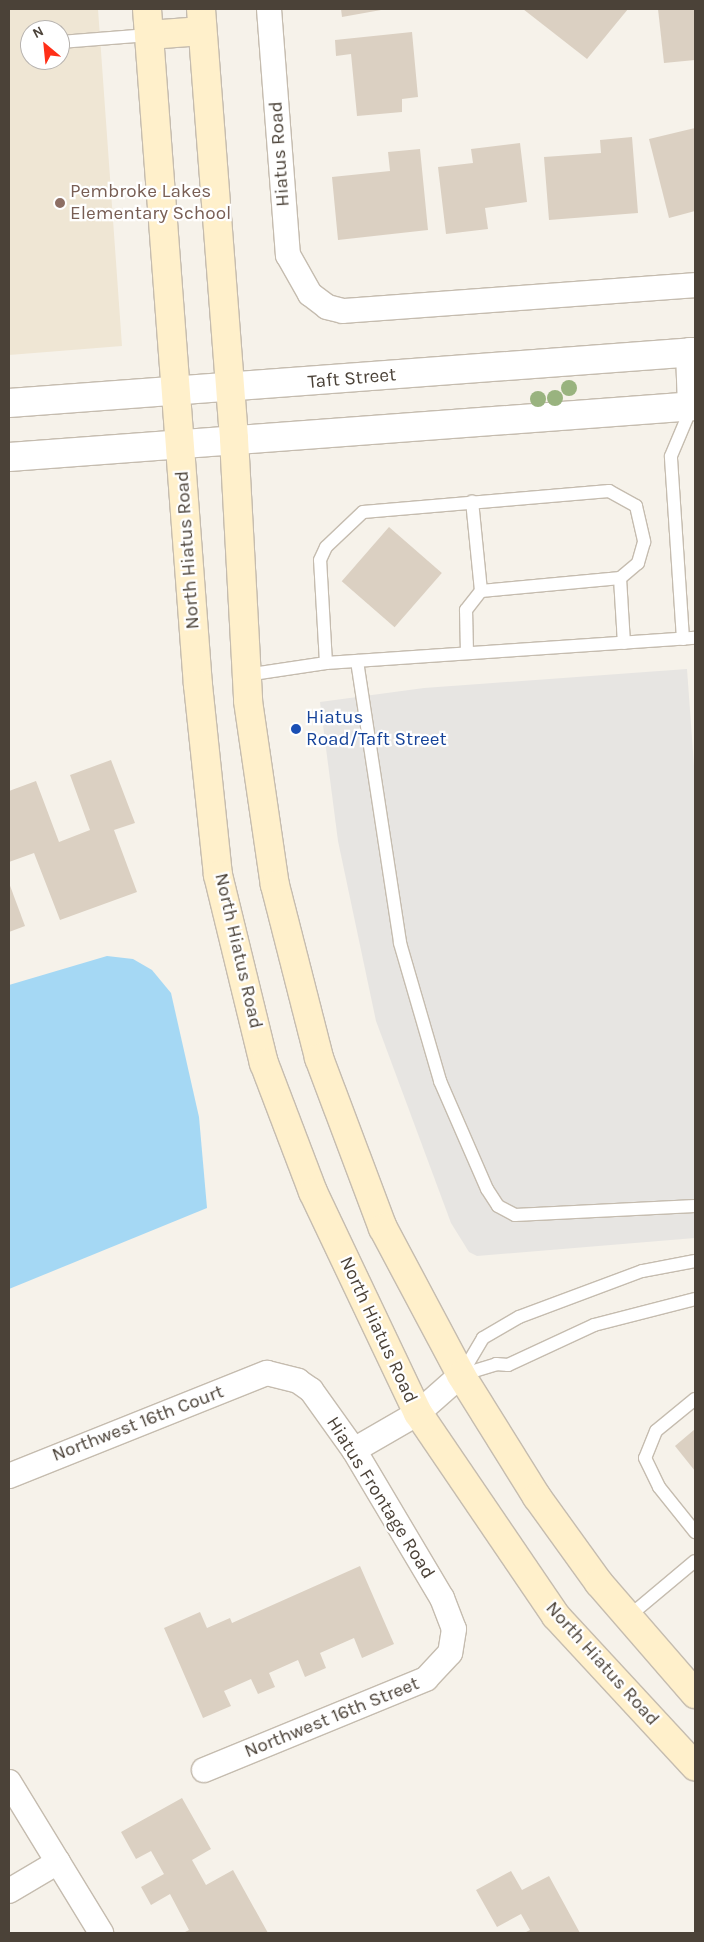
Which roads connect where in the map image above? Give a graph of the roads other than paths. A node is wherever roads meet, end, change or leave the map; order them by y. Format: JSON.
{"nodes":[{"id":1,"x":269,"y":9,"type":"edge"},
{"id":2,"x":202,"y":20,"type":"edge"},
{"id":3,"x":148,"y":22,"type":"edge"},
{"id":4,"x":70,"y":40,"type":"edge"},
{"id":5,"x":695,"y":285,"type":"edge"},
{"id":6,"x":692,"y":352,"type":"edge"},
{"id":7,"x":229,"y":389,"type":"junction"},
{"id":8,"x":178,"y":390,"type":"junction"},
{"id":9,"x":9,"y":403,"type":"edge"},
{"id":10,"x":694,"y":408,"type":"edge"},
{"id":11,"x":234,"y":439,"type":"junction"},
{"id":12,"x":180,"y":442,"type":"junction"},
{"id":13,"x":9,"y":457,"type":"edge"},
{"id":14,"x":472,"y":501,"type":"junction"},
{"id":15,"x":620,"y":578,"type":"junction"},
{"id":16,"x":481,"y":591,"type":"junction"},
{"id":17,"x":689,"y":638,"type":"edge"},
{"id":18,"x":624,"y":643,"type":"junction"},
{"id":19,"x":468,"y":653,"type":"junction"},
{"id":20,"x":357,"y":662,"type":"junction"},
{"id":21,"x":326,"y":663,"type":"junction"},
{"id":22,"x":246,"y":675,"type":"junction"},
{"id":23,"x":695,"y":1206,"type":"edge"},
{"id":24,"x":695,"y":1261,"type":"edge"},
{"id":25,"x":695,"y":1300,"type":"edge"},
{"id":26,"x":267,"y":1374,"type":"joint"},
{"id":27,"x":461,"y":1375,"type":"junction"},
{"id":28,"x":695,"y":1399,"type":"edge"},
{"id":29,"x":418,"y":1413,"type":"junction"},
{"id":30,"x":354,"y":1450,"type":"junction"},
{"id":31,"x":9,"y":1476,"type":"edge"},
{"id":32,"x":695,"y":1532,"type":"edge"},
{"id":33,"x":695,"y":1561,"type":"edge"},
{"id":34,"x":628,"y":1616,"type":"junction"},
{"id":35,"x":450,"y":1653,"type":"joint"},
{"id":36,"x":695,"y":1694,"type":"edge"},
{"id":37,"x":695,"y":1766,"type":"edge"},
{"id":38,"x":204,"y":1770,"type":"dead end"},
{"id":39,"x":9,"y":1782,"type":"edge"},
{"id":40,"x":58,"y":1862,"type":"junction"},
{"id":41,"x":9,"y":1891,"type":"edge"},
{"id":42,"x":101,"y":1933,"type":"edge"}],
"edges":[{"from":1,"to":5,"type":"street","name":"Hiatus Road"},
{"from":2,"to":3,"type":"main road"},
{"from":2,"to":7,"type":"main road"},
{"from":3,"to":4,"type":"lane"},
{"from":3,"to":8,"type":"main road","name":"North Hiatus Road"},
{"from":6,"to":7,"type":"street","name":"Taft Street"},
{"from":6,"to":10,"type":"street"},
{"from":7,"to":8,"type":"street","name":"Taft Street"},
{"from":7,"to":11,"type":"main road"},
{"from":8,"to":9,"type":"street","name":"Taft Street"},
{"from":8,"to":12,"type":"main road","name":"North Hiatus Road"},
{"from":10,"to":11,"type":"street"},
{"from":10,"to":17,"type":"lane"},
{"from":11,"to":12,"type":"street"},
{"from":11,"to":22,"type":"main road"},
{"from":12,"to":13,"type":"street"},
{"from":12,"to":29,"type":"main road","name":"North Hiatus Road"},
{"from":14,"to":15,"type":"lane"},
{"from":14,"to":16,"type":"lane"},
{"from":14,"to":21,"type":"lane"},
{"from":15,"to":16,"type":"lane"},
{"from":15,"to":18,"type":"lane"},
{"from":16,"to":19,"type":"lane"},
{"from":17,"to":18,"type":"lane"},
{"from":18,"to":19,"type":"lane"},
{"from":19,"to":20,"type":"lane"},
{"from":20,"to":21,"type":"lane"},
{"from":20,"to":23,"type":"lane"},
{"from":21,"to":22,"type":"lane"},
{"from":22,"to":27,"type":"main road"},
{"from":24,"to":27,"type":"lane"},
{"from":25,"to":27,"type":"lane"},
{"from":26,"to":30,"type":"street","name":"Hiatus Frontage Road"},
{"from":26,"to":31,"type":"street","name":"Northwest 16th Court"},
{"from":27,"to":29,"type":"street"},
{"from":27,"to":34,"type":"main road"},
{"from":28,"to":32,"type":"lane"},
{"from":29,"to":30,"type":"street"},
{"from":29,"to":37,"type":"main road","name":"North Hiatus Road"},
{"from":30,"to":35,"type":"street","name":"Hiatus Frontage Road"},
{"from":33,"to":34,"type":"lane"},
{"from":34,"to":36,"type":"main road"},
{"from":35,"to":38,"type":"street","name":"Northwest 16th Street"},
{"from":39,"to":40,"type":"street"},
{"from":40,"to":41,"type":"street"},
{"from":40,"to":42,"type":"street"}]}
